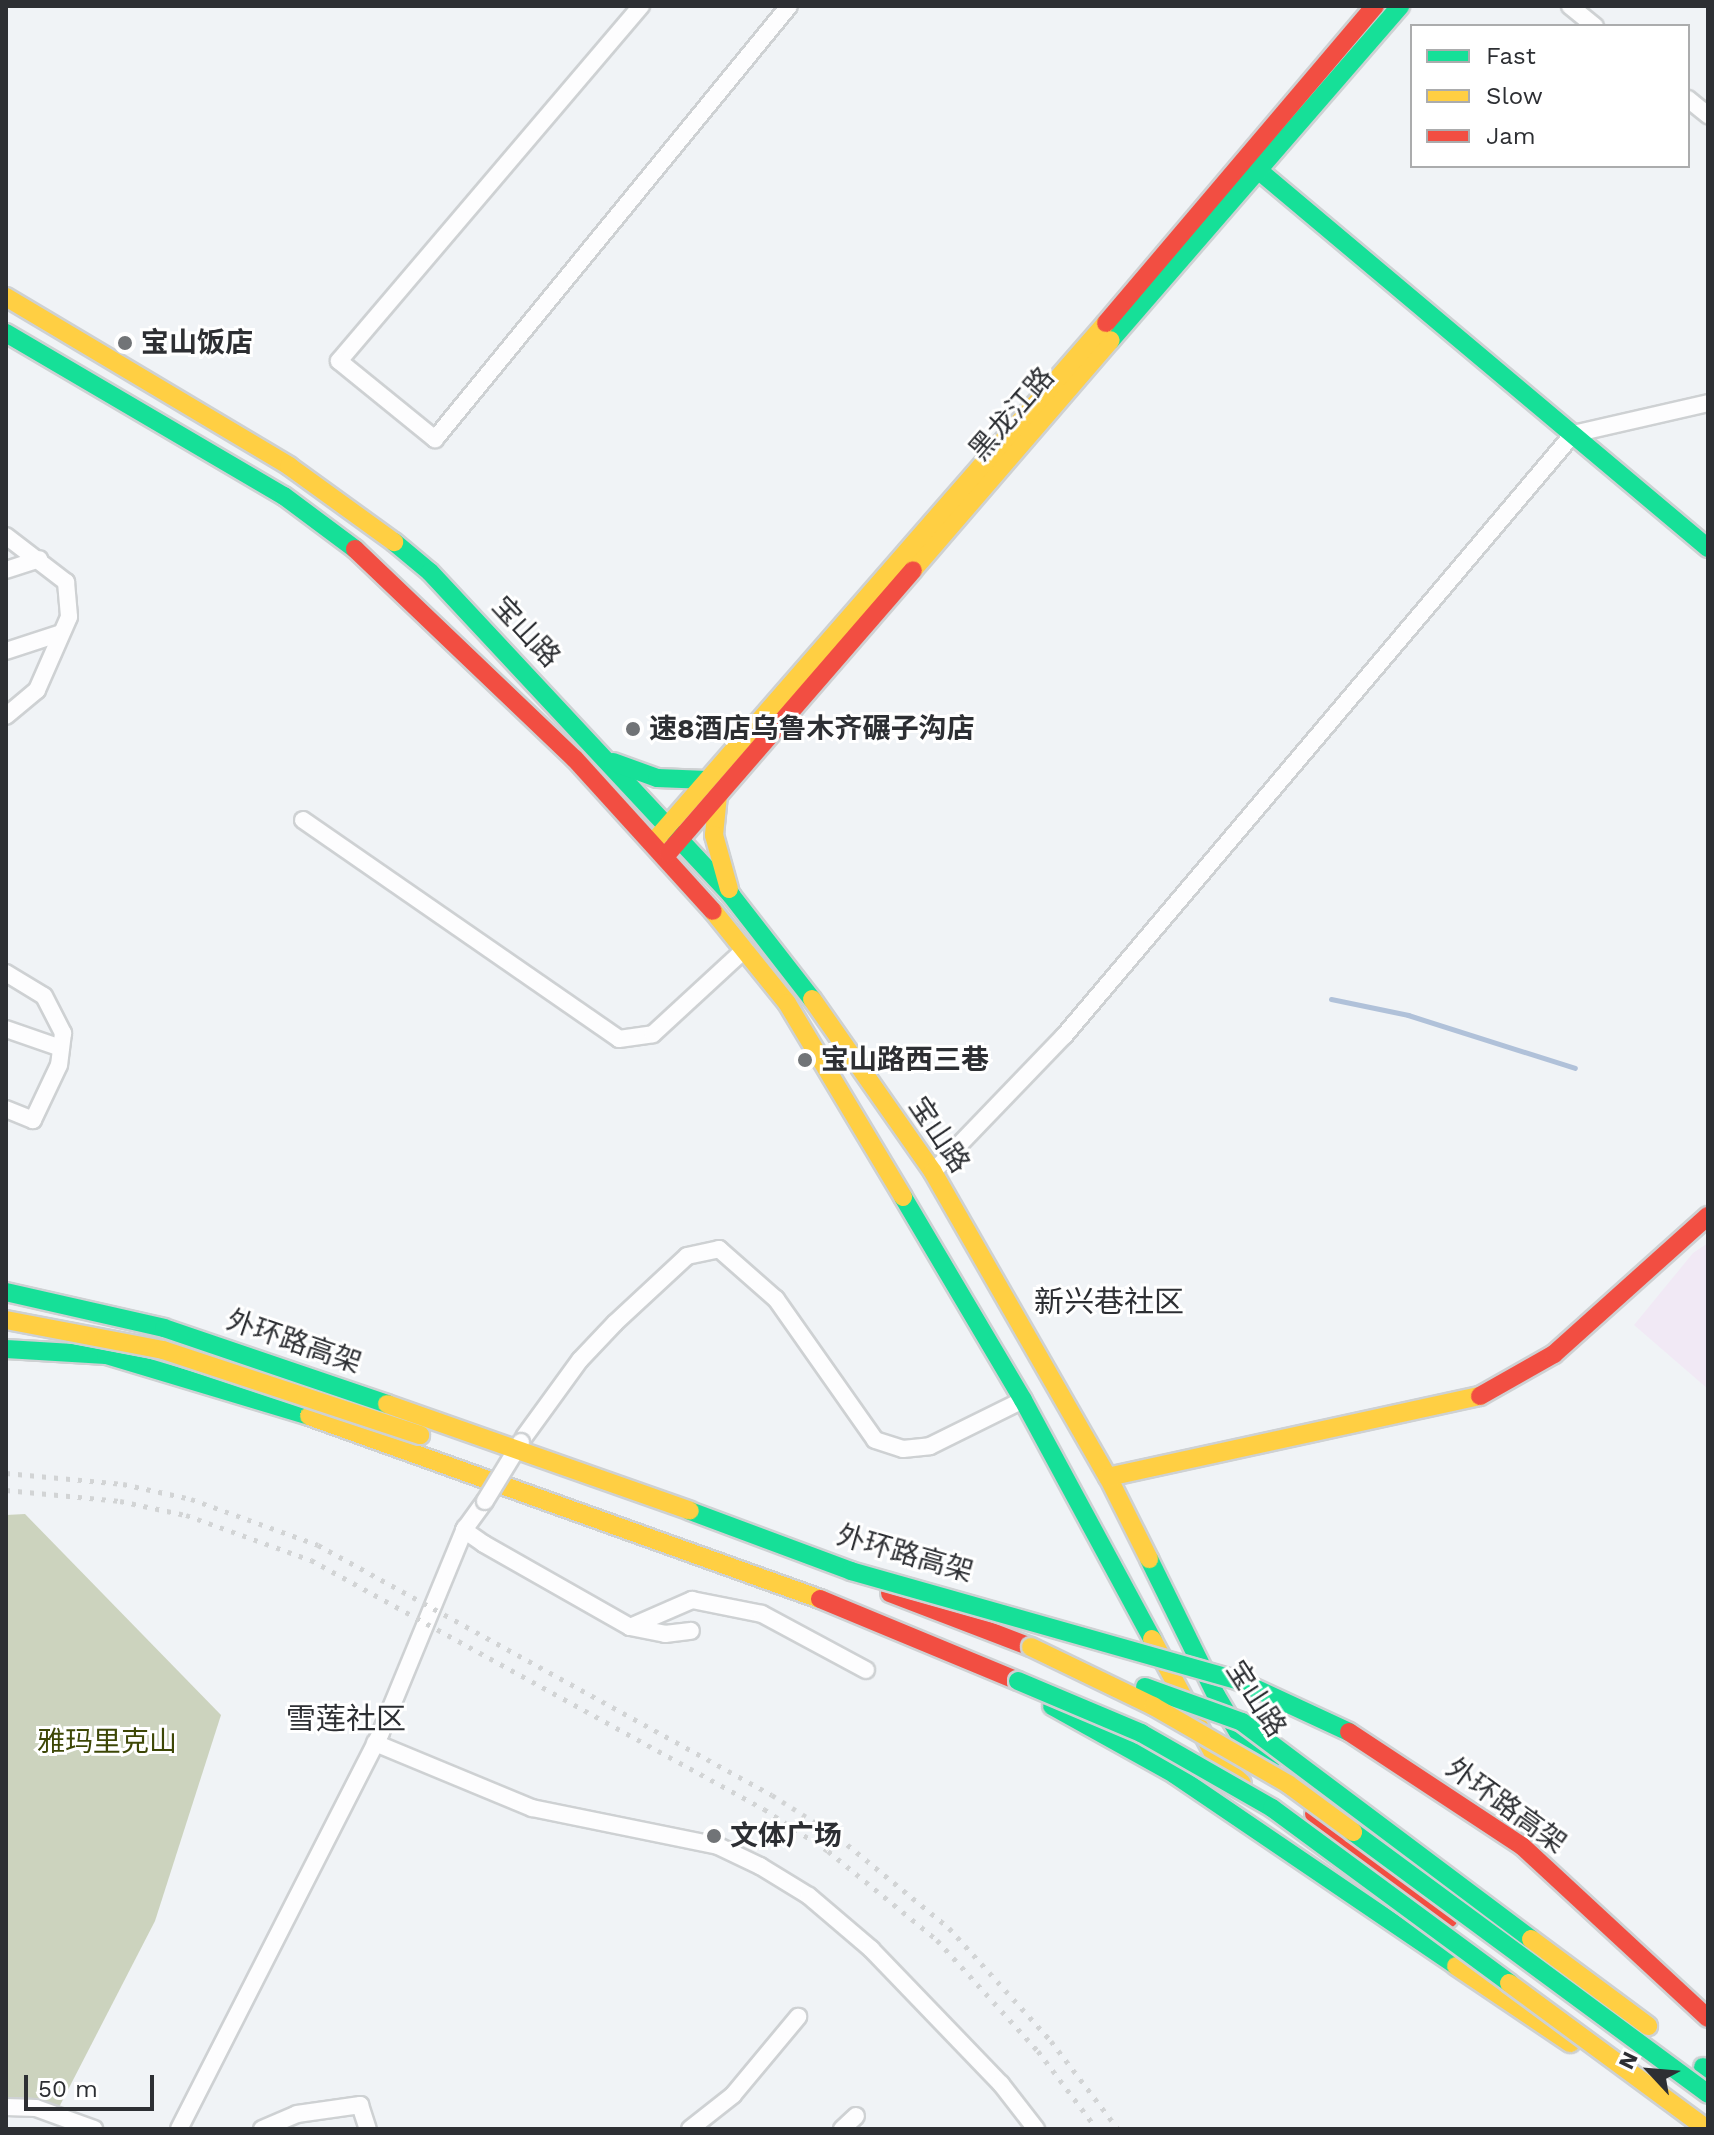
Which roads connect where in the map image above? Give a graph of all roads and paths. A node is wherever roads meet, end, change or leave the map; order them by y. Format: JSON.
{"nodes":[{"id":1,"x":641,"y":6,"type":"edge"},
{"id":2,"x":789,"y":6,"type":"edge"},
{"id":3,"x":1375,"y":6,"type":"edge"},
{"id":4,"x":1400,"y":6,"type":"edge"},
{"id":5,"x":1570,"y":6,"type":"edge"},
{"id":6,"x":1592,"y":24,"type":"edge"},
{"id":7,"x":1690,"y":101,"type":"edge"},
{"id":8,"x":1708,"y":115,"type":"edge"},
{"id":9,"x":1254,"y":166,"type":"junction"},
{"id":10,"x":6,"y":297,"type":"edge"},
{"id":11,"x":6,"y":333,"type":"edge"},
{"id":12,"x":1708,"y":403,"type":"edge"},
{"id":13,"x":1573,"y":434,"type":"junction"},
{"id":14,"x":6,"y":536,"type":"edge"},
{"id":15,"x":1708,"y":548,"type":"edge"},
{"id":16,"x":39,"y":559,"type":"junction"},
{"id":17,"x":6,"y":570,"type":"edge"},
{"id":18,"x":61,"y":633,"type":"junction"},
{"id":19,"x":6,"y":651,"type":"edge"},
{"id":20,"x":6,"y":716,"type":"edge"},
{"id":21,"x":605,"y":759,"type":"junction"},
{"id":22,"x":713,"y":788,"type":"junction"},
{"id":23,"x":303,"y":820,"type":"dead end"},
{"id":24,"x":674,"y":832,"type":"junction"},
{"id":25,"x":658,"y":850,"type":"junction"},
{"id":26,"x":731,"y":895,"type":"junction"},
{"id":27,"x":745,"y":949,"type":"junction"},
{"id":28,"x":6,"y":973,"type":"edge"},
{"id":29,"x":6,"y":1029,"type":"edge"},
{"id":30,"x":61,"y":1048,"type":"junction"},
{"id":31,"x":6,"y":1109,"type":"edge"},
{"id":32,"x":933,"y":1172,"type":"junction"},
{"id":33,"x":1708,"y":1216,"type":"edge"},
{"id":34,"x":6,"y":1289,"type":"edge"},
{"id":35,"x":6,"y":1320,"type":"edge"},
{"id":36,"x":6,"y":1349,"type":"edge"},
{"id":37,"x":1023,"y":1400,"type":"junction"},
{"id":38,"x":1108,"y":1477,"type":"junction"},
{"id":39,"x":465,"y":1528,"type":"junction"},
{"id":40,"x":630,"y":1627,"type":"junction"},
{"id":41,"x":691,"y":1631,"type":"dead end"},
{"id":42,"x":1031,"y":1647,"type":"junction"},
{"id":43,"x":981,"y":1667,"type":"junction"},
{"id":44,"x":866,"y":1670,"type":"dead end"},
{"id":45,"x":375,"y":1743,"type":"junction"},
{"id":46,"x":798,"y":2017,"type":"dead end"},
{"id":47,"x":1708,"y":2018,"type":"edge"},
{"id":48,"x":1708,"y":2033,"type":"edge"},
{"id":49,"x":1593,"y":2057,"type":"junction"},
{"id":50,"x":1705,"y":2069,"type":"edge"},
{"id":51,"x":1708,"y":2096,"type":"edge"},
{"id":52,"x":6,"y":2107,"type":"edge"},
{"id":53,"x":856,"y":2116,"type":"dead end"},
{"id":54,"x":1029,"y":2126,"type":"edge"},
{"id":55,"x":183,"y":2128,"type":"edge"},
{"id":56,"x":94,"y":2129,"type":"edge"},
{"id":57,"x":262,"y":2129,"type":"edge"},
{"id":58,"x":368,"y":2129,"type":"edge"},
{"id":59,"x":690,"y":2129,"type":"edge"},
{"id":60,"x":842,"y":2129,"type":"edge"},
{"id":61,"x":1684,"y":2129,"type":"edge"},
{"id":62,"x":1707,"y":2129,"type":"edge"}],
"edges":[{"from":1,"to":2,"type":"street"},
{"from":3,"to":9,"type":"main road","name":"黑龙江路"},
{"from":4,"to":9,"type":"main road","name":"黑龙江路"},
{"from":5,"to":6,"type":"street"},
{"from":7,"to":8,"type":"street"},
{"from":9,"to":13,"type":"main road"},
{"from":9,"to":22,"type":"main road","name":"黑龙江路"},
{"from":10,"to":21,"type":"main road","name":"宝山路"},
{"from":11,"to":25,"type":"main road","name":"宝山路"},
{"from":12,"to":13,"type":"street"},
{"from":13,"to":15,"type":"main road"},
{"from":13,"to":32,"type":"street"},
{"from":14,"to":16,"type":"street"},
{"from":16,"to":17,"type":"street"},
{"from":16,"to":18,"type":"street"},
{"from":18,"to":19,"type":"street"},
{"from":18,"to":20,"type":"street"},
{"from":21,"to":22,"type":"main road"},
{"from":21,"to":24,"type":"main road","name":"宝山路"},
{"from":22,"to":24,"type":"main road","name":"黑龙江路"},
{"from":22,"to":26,"type":"main road"},
{"from":23,"to":27,"type":"street"},
{"from":24,"to":25,"type":"main road","name":"黑龙江路"},
{"from":24,"to":26,"type":"main road","name":"宝山路"},
{"from":25,"to":27,"type":"main road","name":"宝山路"},
{"from":26,"to":32,"type":"main road","name":"宝山路"},
{"from":27,"to":37,"type":"main road","name":"宝山路"},
{"from":28,"to":30,"type":"street"},
{"from":29,"to":30,"type":"street"},
{"from":30,"to":31,"type":"street"},
{"from":32,"to":38,"type":"main road","name":"宝山路"},
{"from":33,"to":38,"type":"main road"},
{"from":34,"to":42,"type":"main road"},
{"from":34,"to":47,"type":"main road","name":"外环路高架","bridge":true},
{"from":35,"to":48,"type":"main road","name":"外环路高架","bridge":true},
{"from":36,"to":43,"type":"main road"},
{"from":37,"to":39,"type":"street","bridge":true},
{"from":37,"to":49,"type":"main road","name":"宝山路"},
{"from":38,"to":51,"type":"main road","name":"宝山路"},
{"from":39,"to":40,"type":"street"},
{"from":39,"to":45,"type":"street"},
{"from":40,"to":41,"type":"street"},
{"from":40,"to":44,"type":"street"},
{"from":42,"to":50,"type":"main road","bridge":true},
{"from":42,"to":51,"type":"main road","bridge":true},
{"from":43,"to":49,"type":"main road"},
{"from":43,"to":62,"type":"main road","bridge":true},
{"from":45,"to":54,"type":"street"},
{"from":45,"to":55,"type":"street"},
{"from":46,"to":59,"type":"street"},
{"from":49,"to":61,"type":"main road","name":"宝山路"},
{"from":52,"to":56,"type":"street"},
{"from":53,"to":60,"type":"street"},
{"from":57,"to":58,"type":"street"}]}
